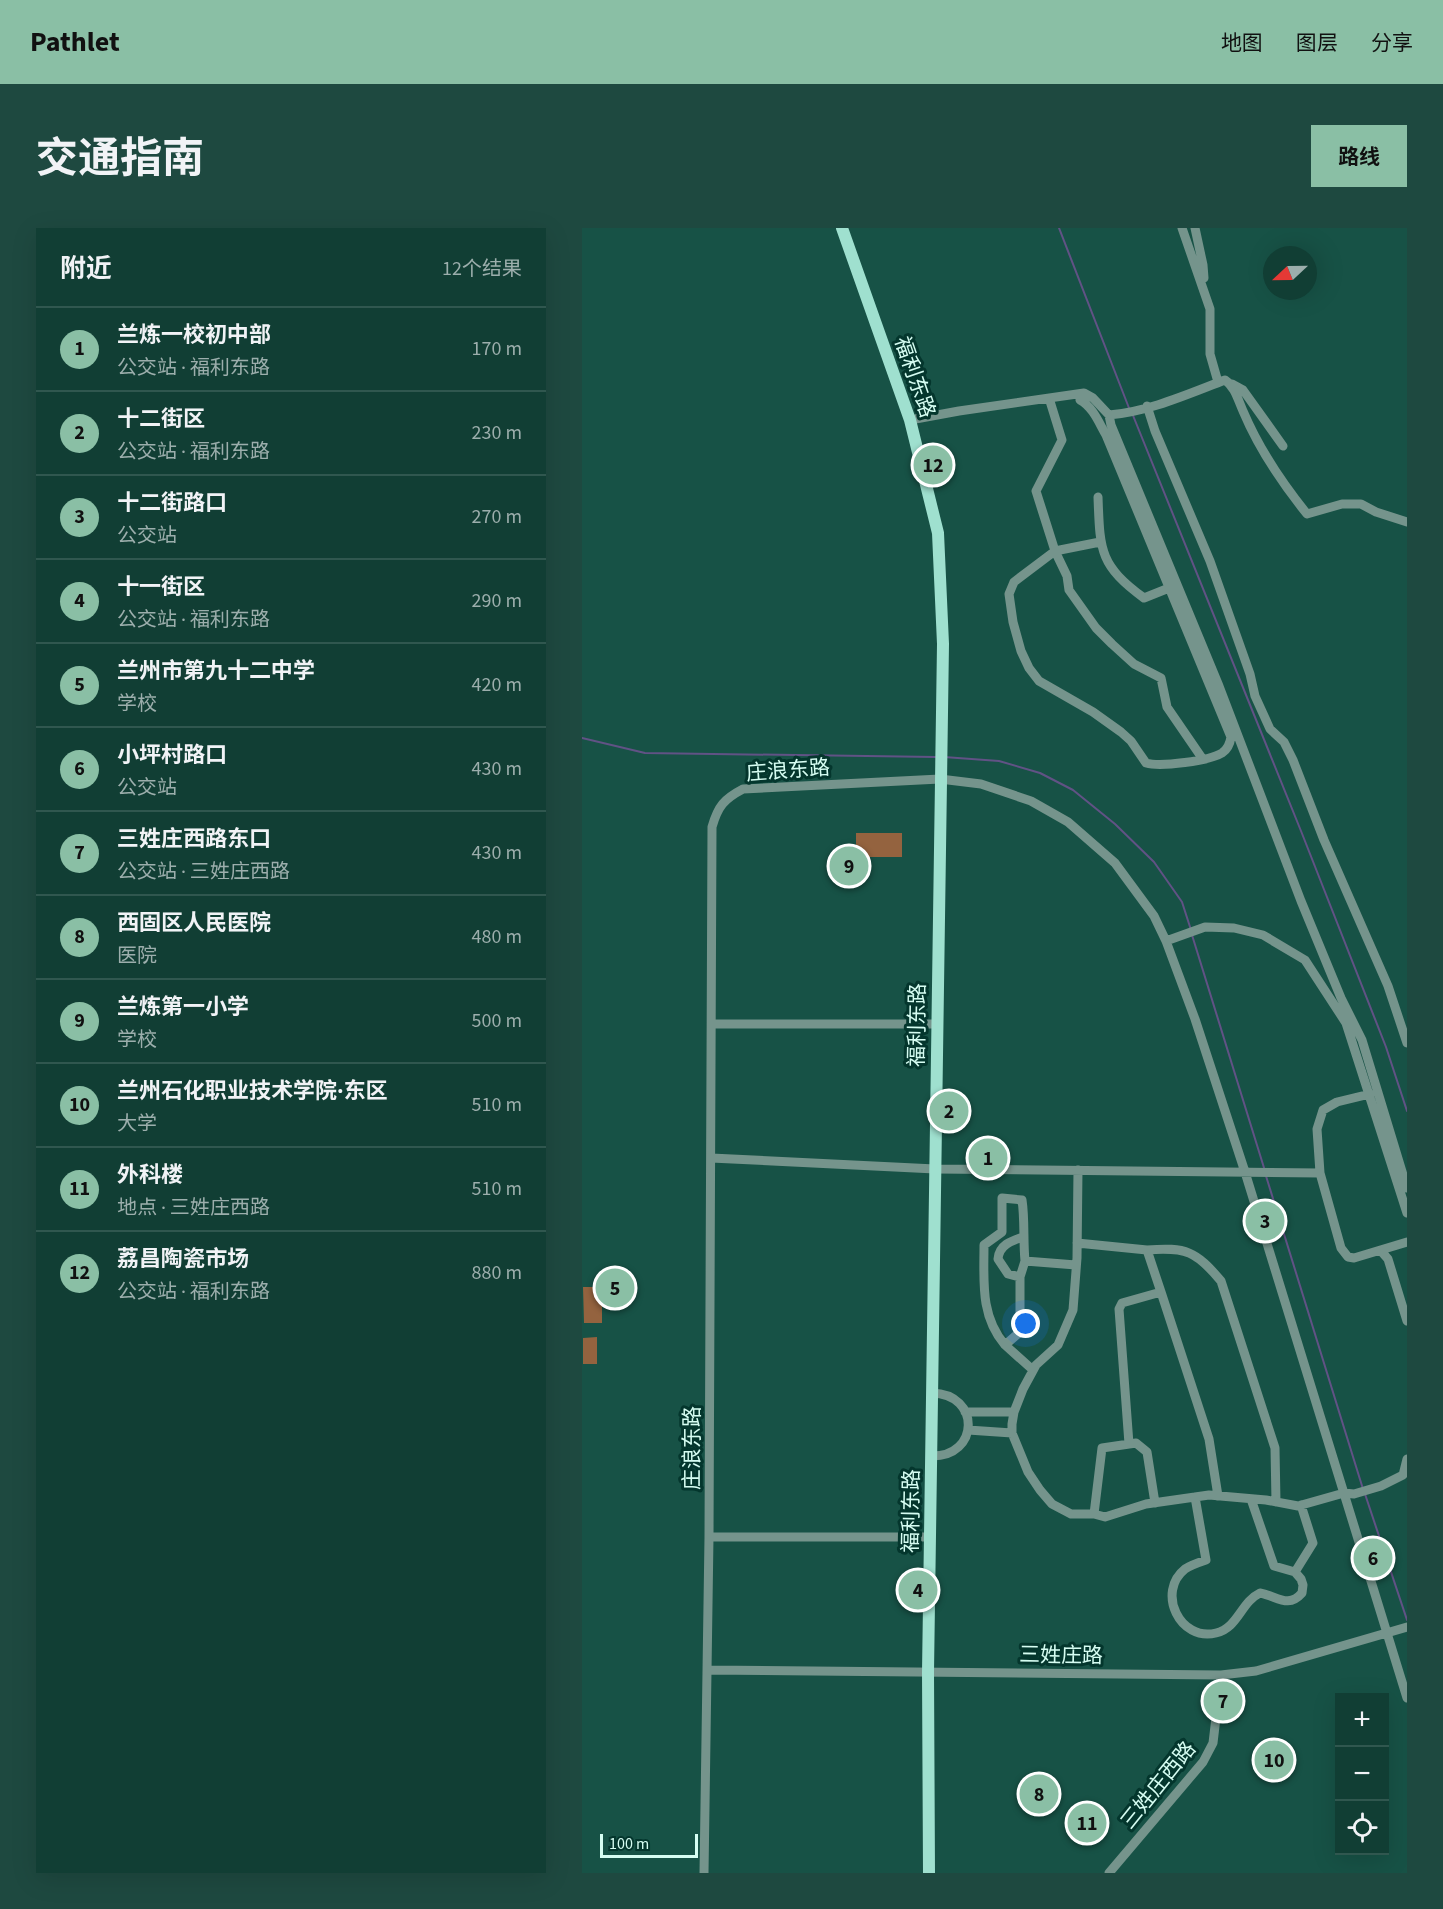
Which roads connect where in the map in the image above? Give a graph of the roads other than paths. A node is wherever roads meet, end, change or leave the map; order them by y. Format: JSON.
{"nodes":[{"id":1,"x":842,"y":228,"type":"edge"},
{"id":2,"x":1182,"y":228,"type":"edge"},
{"id":3,"x":1195,"y":228,"type":"edge"},
{"id":4,"x":1204,"y":287,"type":"junction"},
{"id":5,"x":1218,"y":382,"type":"junction"},
{"id":6,"x":1232,"y":384,"type":"junction"},
{"id":7,"x":1049,"y":398,"type":"junction"},
{"id":8,"x":1080,"y":400,"type":"dead end"},
{"id":9,"x":1143,"y":407,"type":"junction"},
{"id":10,"x":1109,"y":415,"type":"junction"},
{"id":11,"x":910,"y":420,"type":"junction"},
{"id":12,"x":1283,"y":446,"type":"dead end"},
{"id":13,"x":1098,"y":497,"type":"dead end"},
{"id":14,"x":1407,"y":522,"type":"edge"},
{"id":15,"x":1100,"y":542,"type":"junction"},
{"id":16,"x":1055,"y":551,"type":"junction"},
{"id":17,"x":1169,"y":588,"type":"junction"},
{"id":18,"x":1202,"y":758,"type":"junction"},
{"id":19,"x":940,"y":776,"type":"junction"},
{"id":20,"x":1166,"y":941,"type":"junction"},
{"id":21,"x":712,"y":1024,"type":"junction"},
{"id":22,"x":937,"y":1024,"type":"junction"},
{"id":23,"x":1407,"y":1043,"type":"edge"},
{"id":24,"x":1370,"y":1094,"type":"junction"},
{"id":25,"x":711,"y":1158,"type":"junction"},
{"id":26,"x":935,"y":1169,"type":"junction"},
{"id":27,"x":1078,"y":1170,"type":"junction"},
{"id":28,"x":1249,"y":1172,"type":"junction"},
{"id":29,"x":1320,"y":1173,"type":"junction"},
{"id":30,"x":1407,"y":1188,"type":"edge"},
{"id":31,"x":1407,"y":1213,"type":"edge"},
{"id":32,"x":1023,"y":1237,"type":"junction"},
{"id":33,"x":1407,"y":1242,"type":"edge"},
{"id":34,"x":1077,"y":1243,"type":"junction"},
{"id":35,"x":1147,"y":1250,"type":"junction"},
{"id":36,"x":1381,"y":1251,"type":"junction"},
{"id":37,"x":984,"y":1258,"type":"junction"},
{"id":38,"x":998,"y":1259,"type":"junction"},
{"id":39,"x":1024,"y":1261,"type":"junction"},
{"id":40,"x":1077,"y":1265,"type":"junction"},
{"id":41,"x":1020,"y":1277,"type":"junction"},
{"id":42,"x":1161,"y":1292,"type":"junction"},
{"id":43,"x":1407,"y":1321,"type":"edge"},
{"id":44,"x":1005,"y":1345,"type":"junction"},
{"id":45,"x":1033,"y":1370,"type":"junction"},
{"id":46,"x":932,"y":1393,"type":"junction"},
{"id":47,"x":965,"y":1412,"type":"junction"},
{"id":48,"x":1014,"y":1412,"type":"junction"},
{"id":49,"x":968,"y":1430,"type":"junction"},
{"id":50,"x":1012,"y":1433,"type":"junction"},
{"id":51,"x":1130,"y":1444,"type":"junction"},
{"id":52,"x":931,"y":1456,"type":"junction"},
{"id":53,"x":1407,"y":1459,"type":"edge"},
{"id":54,"x":1344,"y":1493,"type":"junction"},
{"id":55,"x":1218,"y":1496,"type":"junction"},
{"id":56,"x":1195,"y":1497,"type":"junction"},
{"id":57,"x":1251,"y":1499,"type":"junction"},
{"id":58,"x":1276,"y":1502,"type":"junction"},
{"id":59,"x":1155,"y":1503,"type":"junction"},
{"id":60,"x":1301,"y":1505,"type":"junction"},
{"id":61,"x":1094,"y":1514,"type":"junction"},
{"id":62,"x":710,"y":1537,"type":"junction"},
{"id":63,"x":930,"y":1537,"type":"junction"},
{"id":64,"x":1295,"y":1572,"type":"junction"},
{"id":65,"x":1403,"y":1628,"type":"edge"},
{"id":66,"x":1387,"y":1633,"type":"junction"},
{"id":67,"x":708,"y":1670,"type":"junction"},
{"id":68,"x":928,"y":1672,"type":"junction"},
{"id":69,"x":1221,"y":1675,"type":"junction"},
{"id":70,"x":1407,"y":1698,"type":"edge"},
{"id":71,"x":704,"y":1873,"type":"edge"},
{"id":72,"x":929,"y":1873,"type":"edge"},
{"id":73,"x":1109,"y":1873,"type":"edge"}],
"edges":[{"from":1,"to":11,"type":"main road","name":"福利东路"},
{"from":2,"to":4,"type":"street"},
{"from":3,"to":4,"type":"street"},
{"from":4,"to":5,"type":"street"},
{"from":5,"to":6,"type":"street"},
{"from":5,"to":9,"type":"street"},
{"from":6,"to":12,"type":"street"},
{"from":6,"to":14,"type":"street"},
{"from":7,"to":10,"type":"street"},
{"from":7,"to":11,"type":"street"},
{"from":7,"to":16,"type":"street"},
{"from":8,"to":17,"type":"street"},
{"from":9,"to":10,"type":"street"},
{"from":9,"to":23,"type":"street"},
{"from":10,"to":30,"type":"street"},
{"from":11,"to":19,"type":"main road","name":"福利东路"},
{"from":13,"to":15,"type":"street"},
{"from":15,"to":16,"type":"street"},
{"from":15,"to":17,"type":"street"},
{"from":16,"to":18,"type":"street"},
{"from":16,"to":18,"type":"street"},
{"from":17,"to":18,"type":"street"},
{"from":19,"to":20,"type":"street","name":"庄浪东路"},
{"from":19,"to":21,"type":"street","name":"庄浪东路"},
{"from":19,"to":22,"type":"main road","name":"福利东路"},
{"from":20,"to":24,"type":"street"},
{"from":20,"to":28,"type":"street","name":"庄浪东路"},
{"from":21,"to":22,"type":"street"},
{"from":21,"to":25,"type":"street","name":"庄浪东路"},
{"from":22,"to":26,"type":"main road","name":"福利东路"},
{"from":24,"to":29,"type":"street"},
{"from":24,"to":31,"type":"street"},
{"from":25,"to":26,"type":"street"},
{"from":25,"to":62,"type":"street","name":"庄浪东路"},
{"from":26,"to":27,"type":"street"},
{"from":26,"to":46,"type":"main road","name":"福利东路"},
{"from":27,"to":28,"type":"street"},
{"from":27,"to":34,"type":"street"},
{"from":28,"to":29,"type":"street"},
{"from":28,"to":54,"type":"street","name":"庄浪东路"},
{"from":29,"to":36,"type":"street"},
{"from":32,"to":37,"type":"street"},
{"from":32,"to":38,"type":"street"},
{"from":32,"to":39,"type":"street"},
{"from":33,"to":36,"type":"street"},
{"from":34,"to":35,"type":"street"},
{"from":34,"to":40,"type":"street"},
{"from":35,"to":42,"type":"street"},
{"from":35,"to":58,"type":"street"},
{"from":36,"to":43,"type":"street"},
{"from":37,"to":38,"type":"street"},
{"from":37,"to":44,"type":"street"},
{"from":38,"to":41,"type":"street"},
{"from":39,"to":40,"type":"street"},
{"from":39,"to":41,"type":"street"},
{"from":40,"to":45,"type":"street"},
{"from":41,"to":44,"type":"street"},
{"from":42,"to":51,"type":"street"},
{"from":42,"to":55,"type":"street"},
{"from":44,"to":45,"type":"street"},
{"from":45,"to":48,"type":"street"},
{"from":46,"to":47,"type":"street"},
{"from":46,"to":52,"type":"main road","name":"福利东路"},
{"from":47,"to":48,"type":"street"},
{"from":47,"to":49,"type":"street"},
{"from":48,"to":50,"type":"street"},
{"from":49,"to":50,"type":"street"},
{"from":49,"to":52,"type":"street"},
{"from":50,"to":61,"type":"street"},
{"from":51,"to":59,"type":"street"},
{"from":51,"to":61,"type":"street"},
{"from":52,"to":63,"type":"main road","name":"福利东路"},
{"from":53,"to":54,"type":"street"},
{"from":54,"to":60,"type":"street"},
{"from":54,"to":66,"type":"street","name":"庄浪东路"},
{"from":55,"to":56,"type":"street"},
{"from":55,"to":57,"type":"street"},
{"from":56,"to":59,"type":"street"},
{"from":56,"to":64,"type":"street"},
{"from":57,"to":58,"type":"street"},
{"from":57,"to":64,"type":"street"},
{"from":58,"to":60,"type":"street"},
{"from":59,"to":61,"type":"street"},
{"from":60,"to":64,"type":"street"},
{"from":62,"to":63,"type":"street"},
{"from":62,"to":67,"type":"street","name":"庄浪东路"},
{"from":63,"to":68,"type":"main road","name":"福利东路"},
{"from":65,"to":66,"type":"street","name":"三姓庄路"},
{"from":66,"to":69,"type":"street","name":"三姓庄路"},
{"from":66,"to":70,"type":"street","name":"庄浪东路"},
{"from":67,"to":68,"type":"street","name":"三姓庄路"},
{"from":67,"to":71,"type":"street","name":"庄浪东路"},
{"from":68,"to":69,"type":"street","name":"三姓庄路"},
{"from":68,"to":72,"type":"main road","name":"福利东路"},
{"from":69,"to":73,"type":"street","name":"三姓庄西路"}]}
